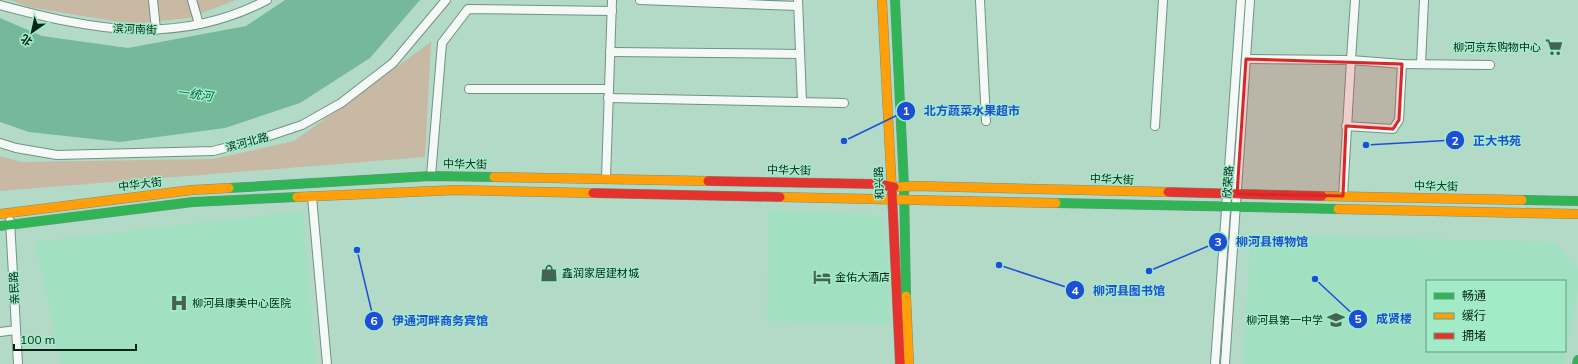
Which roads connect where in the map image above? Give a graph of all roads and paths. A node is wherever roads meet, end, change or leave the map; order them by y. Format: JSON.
{"nodes":[{"id":1,"x":152,"y":0,"type":"edge"},
{"id":2,"x":192,"y":0,"type":"edge"},
{"id":3,"x":267,"y":0,"type":"edge"},
{"id":4,"x":446,"y":0,"type":"edge"},
{"id":5,"x":612,"y":0,"type":"edge"},
{"id":6,"x":640,"y":0,"type":"edge"},
{"id":7,"x":882,"y":0,"type":"edge"},
{"id":8,"x":895,"y":0,"type":"edge"},
{"id":9,"x":980,"y":0,"type":"edge"},
{"id":10,"x":1163,"y":0,"type":"edge"},
{"id":11,"x":1241,"y":0,"type":"edge"},
{"id":12,"x":1250,"y":0,"type":"edge"},
{"id":13,"x":1355,"y":0,"type":"edge"},
{"id":14,"x":1424,"y":0,"type":"edge"},
{"id":15,"x":798,"y":3,"type":"edge"},
{"id":16,"x":0,"y":5,"type":"edge"},
{"id":17,"x":612,"y":11,"type":"junction"},
{"id":18,"x":199,"y":24,"type":"junction"},
{"id":19,"x":156,"y":30,"type":"junction"},
{"id":20,"x":610,"y":52,"type":"junction"},
{"id":21,"x":800,"y":54,"type":"junction"},
{"id":22,"x":1246,"y":58,"type":"junction"},
{"id":23,"x":1351,"y":60,"type":"junction"},
{"id":24,"x":1402,"y":64,"type":"junction"},
{"id":25,"x":1421,"y":64,"type":"junction"},
{"id":26,"x":1490,"y":65,"type":"dead end"},
{"id":27,"x":469,"y":89,"type":"dead end"},
{"id":28,"x":608,"y":93,"type":"junction"},
{"id":29,"x":802,"y":101,"type":"junction"},
{"id":30,"x":844,"y":103,"type":"dead end"},
{"id":31,"x":986,"y":121,"type":"dead end"},
{"id":32,"x":1155,"y":126,"type":"dead end"},
{"id":33,"x":1346,"y":126,"type":"junction"},
{"id":34,"x":0,"y":143,"type":"edge"},
{"id":35,"x":431,"y":176,"type":"junction"},
{"id":36,"x":606,"y":178,"type":"junction"},
{"id":37,"x":904,"y":186,"type":"junction"},
{"id":38,"x":891,"y":187,"type":"junction"},
{"id":39,"x":1227,"y":194,"type":"junction"},
{"id":40,"x":1237,"y":194,"type":"junction"},
{"id":41,"x":1343,"y":196,"type":"junction"},
{"id":42,"x":312,"y":197,"type":"junction"},
{"id":43,"x":892,"y":200,"type":"junction"},
{"id":44,"x":904,"y":200,"type":"junction"},
{"id":45,"x":1578,"y":201,"type":"edge"},
{"id":46,"x":1226,"y":206,"type":"junction"},
{"id":47,"x":1236,"y":207,"type":"junction"},
{"id":48,"x":5,"y":213,"type":"edge"},
{"id":49,"x":1578,"y":214,"type":"edge"},
{"id":50,"x":10,"y":225,"type":"junction"},
{"id":51,"x":0,"y":226,"type":"edge"},
{"id":52,"x":16,"y":330,"type":"junction"},
{"id":53,"x":0,"y":332,"type":"edge"},
{"id":54,"x":1578,"y":360,"type":"edge"},
{"id":55,"x":18,"y":364,"type":"edge"},
{"id":56,"x":327,"y":364,"type":"edge"},
{"id":57,"x":900,"y":364,"type":"edge"},
{"id":58,"x":909,"y":364,"type":"edge"},
{"id":59,"x":1215,"y":364,"type":"edge"},
{"id":60,"x":1226,"y":364,"type":"edge"},
{"id":61,"x":1577,"y":364,"type":"edge"}],
"edges":[{"from":1,"to":19,"type":"street"},
{"from":2,"to":18,"type":"street"},
{"from":3,"to":18,"type":"street","name":"滨河南街"},
{"from":4,"to":34,"type":"street","name":"滨河北路"},
{"from":5,"to":17,"type":"street"},
{"from":6,"to":15,"type":"street"},
{"from":7,"to":38,"type":"main road","name":"和兴路"},
{"from":8,"to":37,"type":"main road"},
{"from":9,"to":31,"type":"street"},
{"from":10,"to":32,"type":"street"},
{"from":11,"to":39,"type":"street","name":"欣荣路"},
{"from":12,"to":22,"type":"street","name":"欣荣路"},
{"from":13,"to":23,"type":"street"},
{"from":14,"to":25,"type":"street"},
{"from":15,"to":21,"type":"street"},
{"from":16,"to":19,"type":"street","name":"滨河南街"},
{"from":17,"to":20,"type":"street"},
{"from":17,"to":35,"type":"street"},
{"from":18,"to":19,"type":"street","name":"滨河南街"},
{"from":20,"to":21,"type":"street"},
{"from":20,"to":28,"type":"street"},
{"from":21,"to":29,"type":"street"},
{"from":22,"to":23,"type":"street"},
{"from":22,"to":40,"type":"street","name":"欣荣路"},
{"from":23,"to":24,"type":"street"},
{"from":23,"to":33,"type":"street"},
{"from":24,"to":25,"type":"street"},
{"from":24,"to":33,"type":"street"},
{"from":25,"to":26,"type":"street"},
{"from":27,"to":28,"type":"street"},
{"from":28,"to":29,"type":"street"},
{"from":28,"to":36,"type":"street"},
{"from":29,"to":30,"type":"street"},
{"from":33,"to":41,"type":"street"},
{"from":35,"to":36,"type":"main road","name":"中华大街"},
{"from":35,"to":48,"type":"main road","name":"中华大街"},
{"from":36,"to":38,"type":"main road","name":"中华大街"},
{"from":37,"to":38,"type":"main road","name":"中华大街"},
{"from":37,"to":39,"type":"main road","name":"中华大街"},
{"from":37,"to":44,"type":"main road"},
{"from":38,"to":43,"type":"main road","name":"和兴路"},
{"from":39,"to":40,"type":"main road","name":"中华大街"},
{"from":39,"to":46,"type":"street","name":"欣荣路"},
{"from":40,"to":41,"type":"main road","name":"中华大街"},
{"from":40,"to":47,"type":"street","name":"欣荣路"},
{"from":41,"to":45,"type":"main road","name":"中华大街"},
{"from":42,"to":43,"type":"main road"},
{"from":42,"to":50,"type":"main road"},
{"from":42,"to":56,"type":"street"},
{"from":43,"to":44,"type":"main road"},
{"from":43,"to":57,"type":"main road","name":"和兴路"},
{"from":44,"to":46,"type":"main road"},
{"from":44,"to":58,"type":"main road"},
{"from":46,"to":47,"type":"main road"},
{"from":46,"to":59,"type":"street","name":"欣荣路"},
{"from":47,"to":49,"type":"main road"},
{"from":47,"to":60,"type":"street","name":"欣荣路"},
{"from":48,"to":50,"type":"street","name":"亲民路"},
{"from":50,"to":51,"type":"main road"},
{"from":50,"to":52,"type":"street","name":"亲民路"},
{"from":52,"to":53,"type":"street"},
{"from":52,"to":55,"type":"street","name":"亲民路"},
{"from":54,"to":61,"type":"main road"}]}
